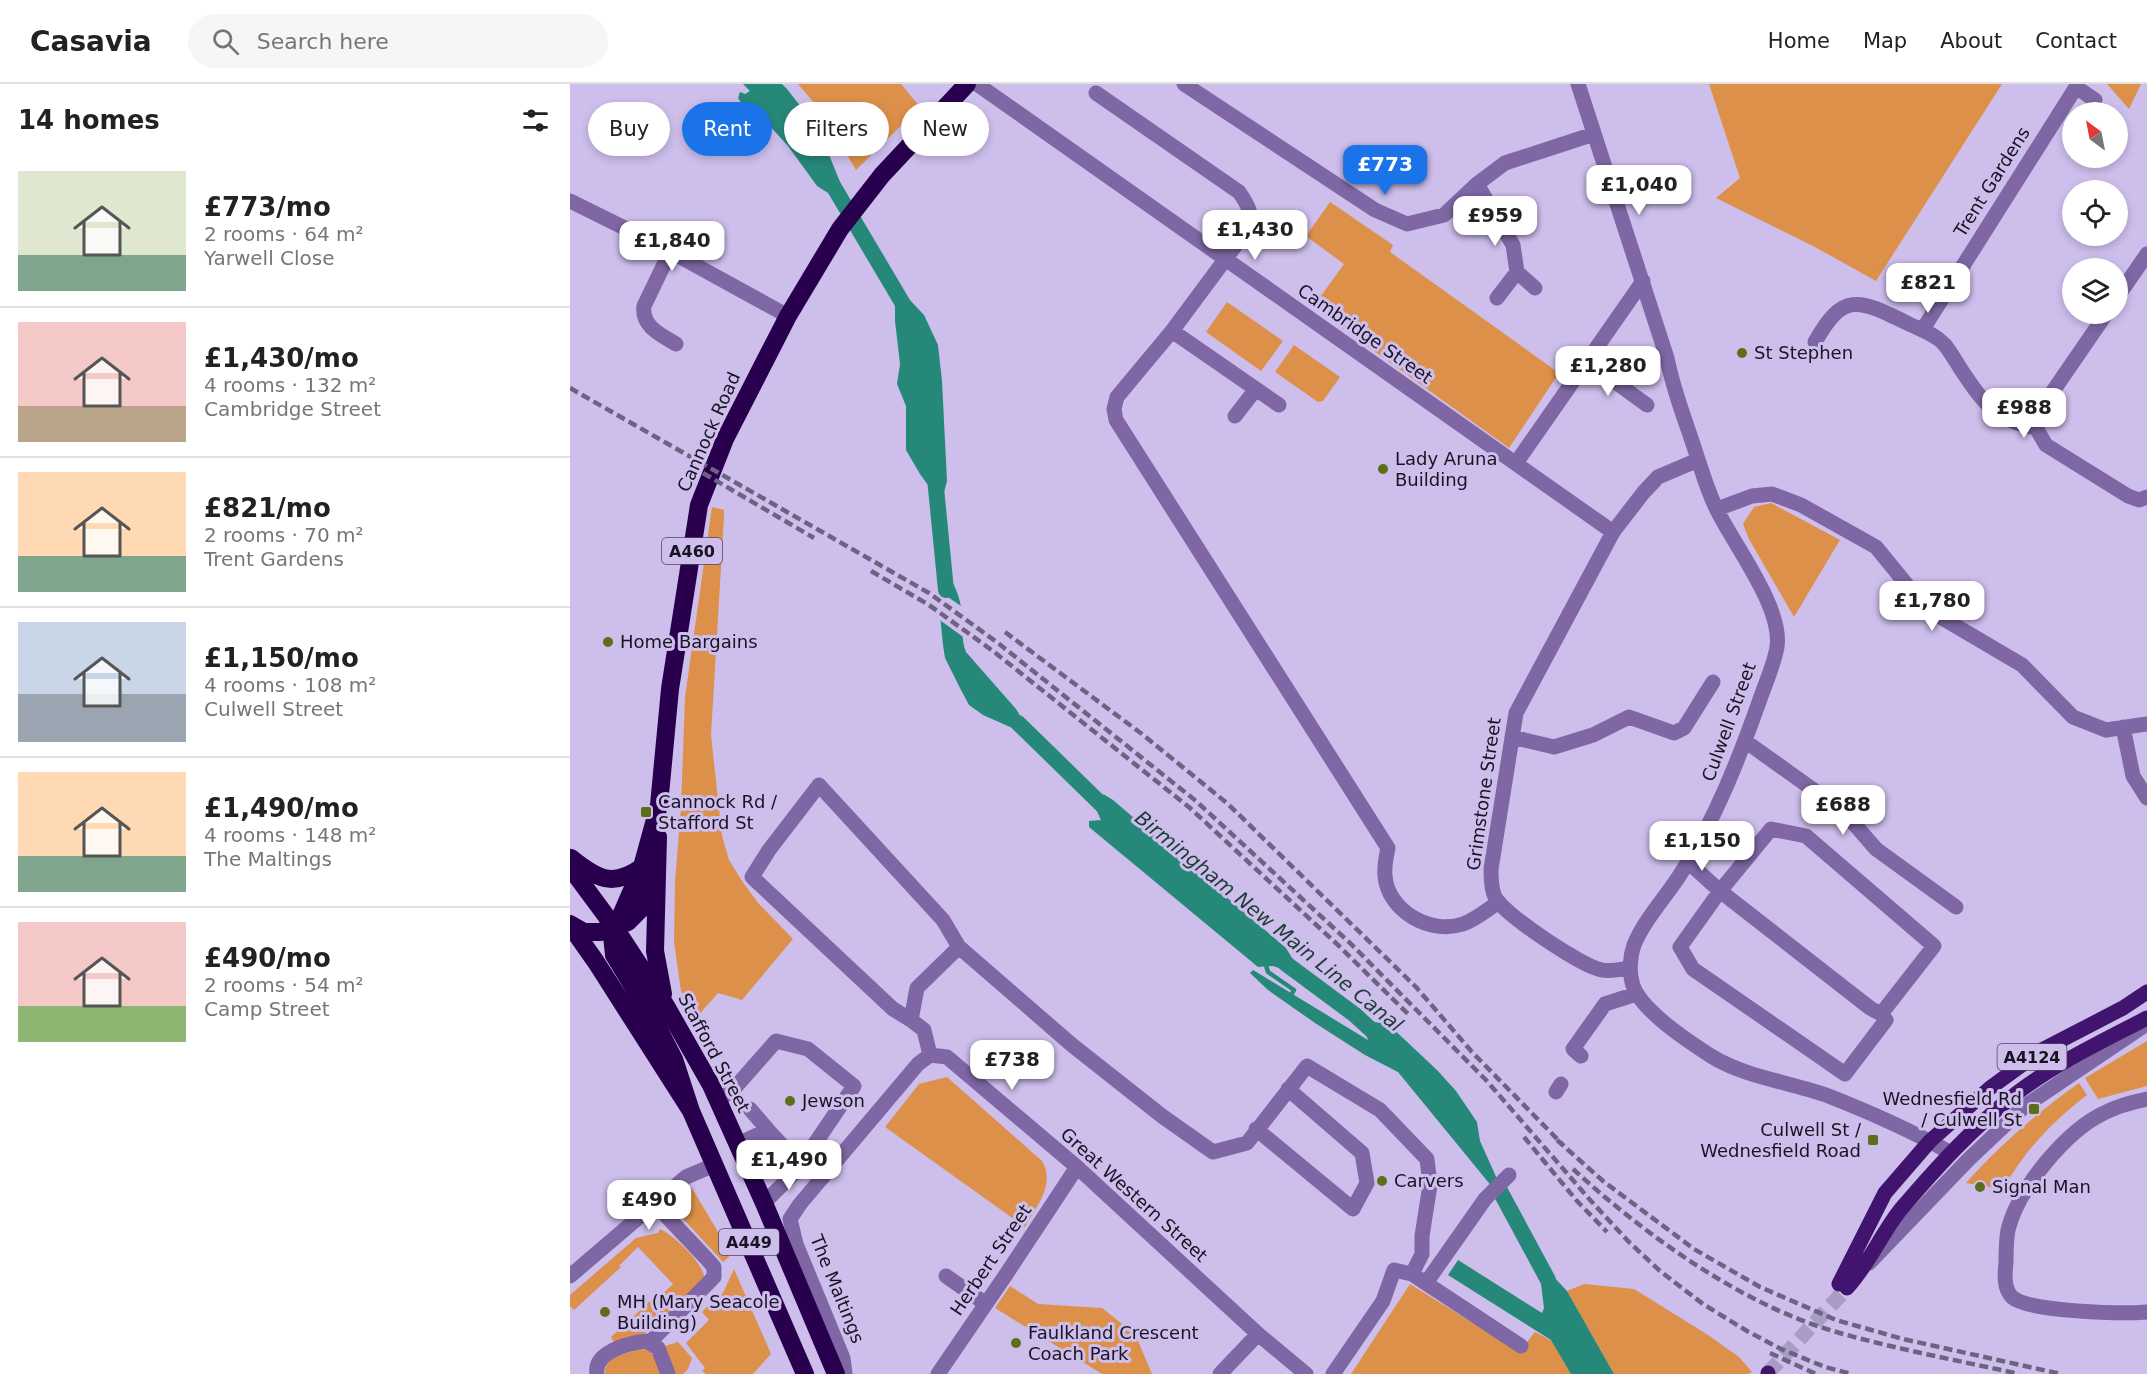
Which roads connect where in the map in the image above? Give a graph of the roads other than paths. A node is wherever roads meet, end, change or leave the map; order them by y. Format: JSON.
{"nodes":[{"id":1,"x":967,"y":84,"type":"edge"},
{"id":2,"x":977,"y":84,"type":"edge"},
{"id":3,"x":1184,"y":84,"type":"edge"},
{"id":4,"x":1578,"y":84,"type":"edge"},
{"id":5,"x":2077,"y":85,"type":"edge"},
{"id":6,"x":1096,"y":93,"type":"dead end"},
{"id":7,"x":2095,"y":100,"type":"dead end"},
{"id":8,"x":1594,"y":134,"type":"junction"},
{"id":9,"x":1477,"y":184,"type":"junction"},
{"id":10,"x":571,"y":204,"type":"edge"},
{"id":11,"x":670,"y":252,"type":"junction"},
{"id":12,"x":2147,"y":254,"type":"edge"},
{"id":13,"x":1225,"y":260,"type":"junction"},
{"id":14,"x":1517,"y":272,"type":"junction"},
{"id":15,"x":1643,"y":281,"type":"junction"},
{"id":16,"x":2128,"y":282,"type":"edge"},
{"id":17,"x":1535,"y":288,"type":"dead end"},
{"id":18,"x":1497,"y":298,"type":"dead end"},
{"id":19,"x":788,"y":316,"type":"junction"},
{"id":20,"x":2099,"y":324,"type":"edge"},
{"id":21,"x":1923,"y":329,"type":"junction"},
{"id":22,"x":1172,"y":331,"type":"junction"},
{"id":23,"x":1815,"y":342,"type":"dead end"},
{"id":24,"x":676,"y":344,"type":"dead end"},
{"id":25,"x":1588,"y":362,"type":"junction"},
{"id":26,"x":1256,"y":389,"type":"junction"},
{"id":27,"x":1279,"y":405,"type":"dead end"},
{"id":28,"x":1647,"y":405,"type":"dead end"},
{"id":29,"x":1236,"y":416,"type":"dead end"},
{"id":30,"x":2036,"y":428,"type":"junction"},
{"id":31,"x":1698,"y":460,"type":"junction"},
{"id":32,"x":1516,"y":463,"type":"junction"},
{"id":33,"x":2147,"y":497,"type":"edge"},
{"id":34,"x":1717,"y":509,"type":"junction"},
{"id":35,"x":1613,"y":532,"type":"junction"},
{"id":36,"x":1713,"y":682,"type":"dead end"},
{"id":37,"x":2147,"y":724,"type":"edge"},
{"id":38,"x":2123,"y":727,"type":"junction"},
{"id":39,"x":1512,"y":737,"type":"junction"},
{"id":40,"x":1745,"y":741,"type":"junction"},
{"id":41,"x":2147,"y":798,"type":"edge"},
{"id":42,"x":570,"y":857,"type":"edge"},
{"id":43,"x":1688,"y":862,"type":"junction"},
{"id":44,"x":650,"y":864,"type":"junction"},
{"id":45,"x":570,"y":867,"type":"edge"},
{"id":46,"x":1720,"y":891,"type":"junction"},
{"id":47,"x":1499,"y":902,"type":"junction"},
{"id":48,"x":1956,"y":907,"type":"dead end"},
{"id":49,"x":570,"y":925,"type":"edge"},
{"id":50,"x":615,"y":928,"type":"junction"},
{"id":51,"x":959,"y":948,"type":"junction"},
{"id":52,"x":1630,"y":968,"type":"junction"},
{"id":53,"x":2147,"y":992,"type":"edge"},
{"id":54,"x":1636,"y":994,"type":"junction"},
{"id":55,"x":666,"y":1006,"type":"junction"},
{"id":56,"x":1881,"y":1014,"type":"junction"},
{"id":57,"x":2147,"y":1018,"type":"edge"},
{"id":58,"x":911,"y":1020,"type":"junction"},
{"id":59,"x":2147,"y":1023,"type":"edge"},
{"id":60,"x":930,"y":1055,"type":"junction"},
{"id":61,"x":1581,"y":1056,"type":"dead end"},
{"id":62,"x":1288,"y":1089,"type":"junction"},
{"id":63,"x":2147,"y":1099,"type":"edge"},
{"id":64,"x":718,"y":1100,"type":"junction"},
{"id":65,"x":750,"y":1109,"type":"dead end"},
{"id":66,"x":691,"y":1111,"type":"junction"},
{"id":67,"x":1256,"y":1129,"type":"junction"},
{"id":68,"x":768,"y":1130,"type":"junction"},
{"id":69,"x":1930,"y":1141,"type":"junction"},
{"id":70,"x":738,"y":1144,"type":"junction"},
{"id":71,"x":782,"y":1145,"type":"dead end"},
{"id":72,"x":1951,"y":1152,"type":"junction"},
{"id":73,"x":714,"y":1165,"type":"junction"},
{"id":74,"x":1077,"y":1167,"type":"junction"},
{"id":75,"x":1509,"y":1175,"type":"dead end"},
{"id":76,"x":764,"y":1203,"type":"junction"},
{"id":77,"x":655,"y":1204,"type":"junction"},
{"id":78,"x":1412,"y":1274,"type":"junction"},
{"id":79,"x":570,"y":1276,"type":"edge"},
{"id":80,"x":946,"y":1276,"type":"dead end"},
{"id":81,"x":1426,"y":1282,"type":"junction"},
{"id":82,"x":1847,"y":1283,"type":"junction"},
{"id":83,"x":986,"y":1304,"type":"junction"},
{"id":84,"x":2147,"y":1312,"type":"edge"},
{"id":85,"x":1258,"y":1334,"type":"junction"},
{"id":86,"x":650,"y":1342,"type":"junction"},
{"id":87,"x":1521,"y":1346,"type":"dead end"},
{"id":88,"x":597,"y":1374,"type":"edge"},
{"id":89,"x":668,"y":1374,"type":"edge"},
{"id":90,"x":805,"y":1374,"type":"edge"},
{"id":91,"x":836,"y":1374,"type":"edge"},
{"id":92,"x":845,"y":1374,"type":"edge"},
{"id":93,"x":938,"y":1374,"type":"edge"},
{"id":94,"x":1220,"y":1374,"type":"edge"},
{"id":95,"x":1306,"y":1374,"type":"edge"},
{"id":96,"x":1333,"y":1374,"type":"edge"}],
"edges":[{"from":1,"to":19,"type":"highway","name":"Cannock Road","number":"A460"},
{"from":2,"to":13,"type":"street","name":"Cambridge Street"},
{"from":3,"to":9,"type":"street"},
{"from":4,"to":8,"type":"street","name":"Culwell Street"},
{"from":5,"to":7,"type":"street","name":"Trent Gardens"},
{"from":5,"to":21,"type":"street","name":"Trent Gardens"},
{"from":6,"to":13,"type":"street"},
{"from":8,"to":9,"type":"street"},
{"from":8,"to":15,"type":"street","name":"Culwell Street"},
{"from":9,"to":14,"type":"street"},
{"from":10,"to":11,"type":"street"},
{"from":11,"to":19,"type":"street"},
{"from":11,"to":24,"type":"street"},
{"from":12,"to":16,"type":"street"},
{"from":13,"to":22,"type":"street"},
{"from":13,"to":32,"type":"street","name":"Cambridge Street"},
{"from":14,"to":17,"type":"street"},
{"from":14,"to":18,"type":"street"},
{"from":15,"to":25,"type":"street"},
{"from":15,"to":31,"type":"street","name":"Culwell Street"},
{"from":19,"to":44,"type":"highway","name":"Cannock Road","number":"A460"},
{"from":20,"to":30,"type":"street"},
{"from":21,"to":23,"type":"street"},
{"from":21,"to":30,"type":"street"},
{"from":22,"to":26,"type":"street"},
{"from":22,"to":47,"type":"street"},
{"from":25,"to":28,"type":"street"},
{"from":25,"to":32,"type":"street"},
{"from":26,"to":27,"type":"street"},
{"from":26,"to":29,"type":"street"},
{"from":30,"to":33,"type":"street"},
{"from":31,"to":34,"type":"street","name":"Culwell Street"},
{"from":31,"to":35,"type":"street","name":"Grimstone Street"},
{"from":32,"to":35,"type":"street","name":"Cambridge Street"},
{"from":34,"to":38,"type":"street"},
{"from":34,"to":40,"type":"street","name":"Culwell Street"},
{"from":35,"to":39,"type":"street","name":"Grimstone Street"},
{"from":36,"to":39,"type":"street"},
{"from":37,"to":38,"type":"street"},
{"from":38,"to":41,"type":"street"},
{"from":39,"to":47,"type":"street","name":"Grimstone Street"},
{"from":40,"to":43,"type":"street","name":"Culwell Street"},
{"from":40,"to":48,"type":"street"},
{"from":42,"to":44,"type":"highway"},
{"from":43,"to":46,"type":"street"},
{"from":43,"to":52,"type":"street","name":"Culwell Street"},
{"from":44,"to":50,"type":"highway"},
{"from":44,"to":55,"type":"highway","number":"A460"},
{"from":45,"to":50,"type":"highway","name":"Stafford Street","number":"A449"},
{"from":46,"to":56,"type":"street"},
{"from":46,"to":56,"type":"street"},
{"from":46,"to":56,"type":"street"},
{"from":47,"to":52,"type":"street"},
{"from":49,"to":50,"type":"highway"},
{"from":49,"to":66,"type":"highway","number":"A449"},
{"from":50,"to":55,"type":"highway","name":"Stafford Street","number":"A449"},
{"from":50,"to":66,"type":"highway"},
{"from":51,"to":58,"type":"street"},
{"from":51,"to":58,"type":"street"},
{"from":51,"to":67,"type":"street"},
{"from":52,"to":54,"type":"street","name":"Culwell Street"},
{"from":53,"to":69,"type":"main road","number":"A4124"},
{"from":54,"to":61,"type":"street"},
{"from":54,"to":69,"type":"street","name":"Culwell Street"},
{"from":55,"to":64,"type":"highway","name":"Stafford Street","number":"A449"},
{"from":57,"to":72,"type":"main road","number":"A4124"},
{"from":58,"to":60,"type":"street"},
{"from":59,"to":82,"type":"street","number":"A4124"},
{"from":60,"to":74,"type":"street","name":"Great Western Street"},
{"from":60,"to":92,"type":"street","name":"The Maltings"},
{"from":62,"to":67,"type":"street"},
{"from":62,"to":67,"type":"street"},
{"from":62,"to":78,"type":"street"},
{"from":63,"to":84,"type":"street"},
{"from":64,"to":70,"type":"highway","name":"Stafford Street","number":"A449"},
{"from":64,"to":76,"type":"street"},
{"from":65,"to":68,"type":"street"},
{"from":66,"to":73,"type":"highway","number":"A449"},
{"from":68,"to":70,"type":"street"},
{"from":68,"to":71,"type":"street"},
{"from":69,"to":72,"type":"street","name":"Culwell Street"},
{"from":69,"to":82,"type":"main road","number":"A4124"},
{"from":70,"to":76,"type":"highway","name":"Stafford Street","number":"A449"},
{"from":72,"to":82,"type":"main road","number":"A4124"},
{"from":73,"to":77,"type":"street"},
{"from":73,"to":90,"type":"highway","number":"A449"},
{"from":74,"to":83,"type":"street","name":"Herbert Street"},
{"from":74,"to":85,"type":"street","name":"Great Western Street"},
{"from":75,"to":81,"type":"street"},
{"from":76,"to":91,"type":"highway","name":"Stafford Street","number":"A449"},
{"from":77,"to":79,"type":"street"},
{"from":77,"to":86,"type":"street"},
{"from":78,"to":81,"type":"street"},
{"from":78,"to":96,"type":"street"},
{"from":80,"to":83,"type":"street"},
{"from":81,"to":87,"type":"street"},
{"from":83,"to":93,"type":"street","name":"Herbert Street"},
{"from":85,"to":94,"type":"street"},
{"from":85,"to":95,"type":"street","name":"Great Western Street"},
{"from":86,"to":88,"type":"street"},
{"from":86,"to":89,"type":"street"}]}
